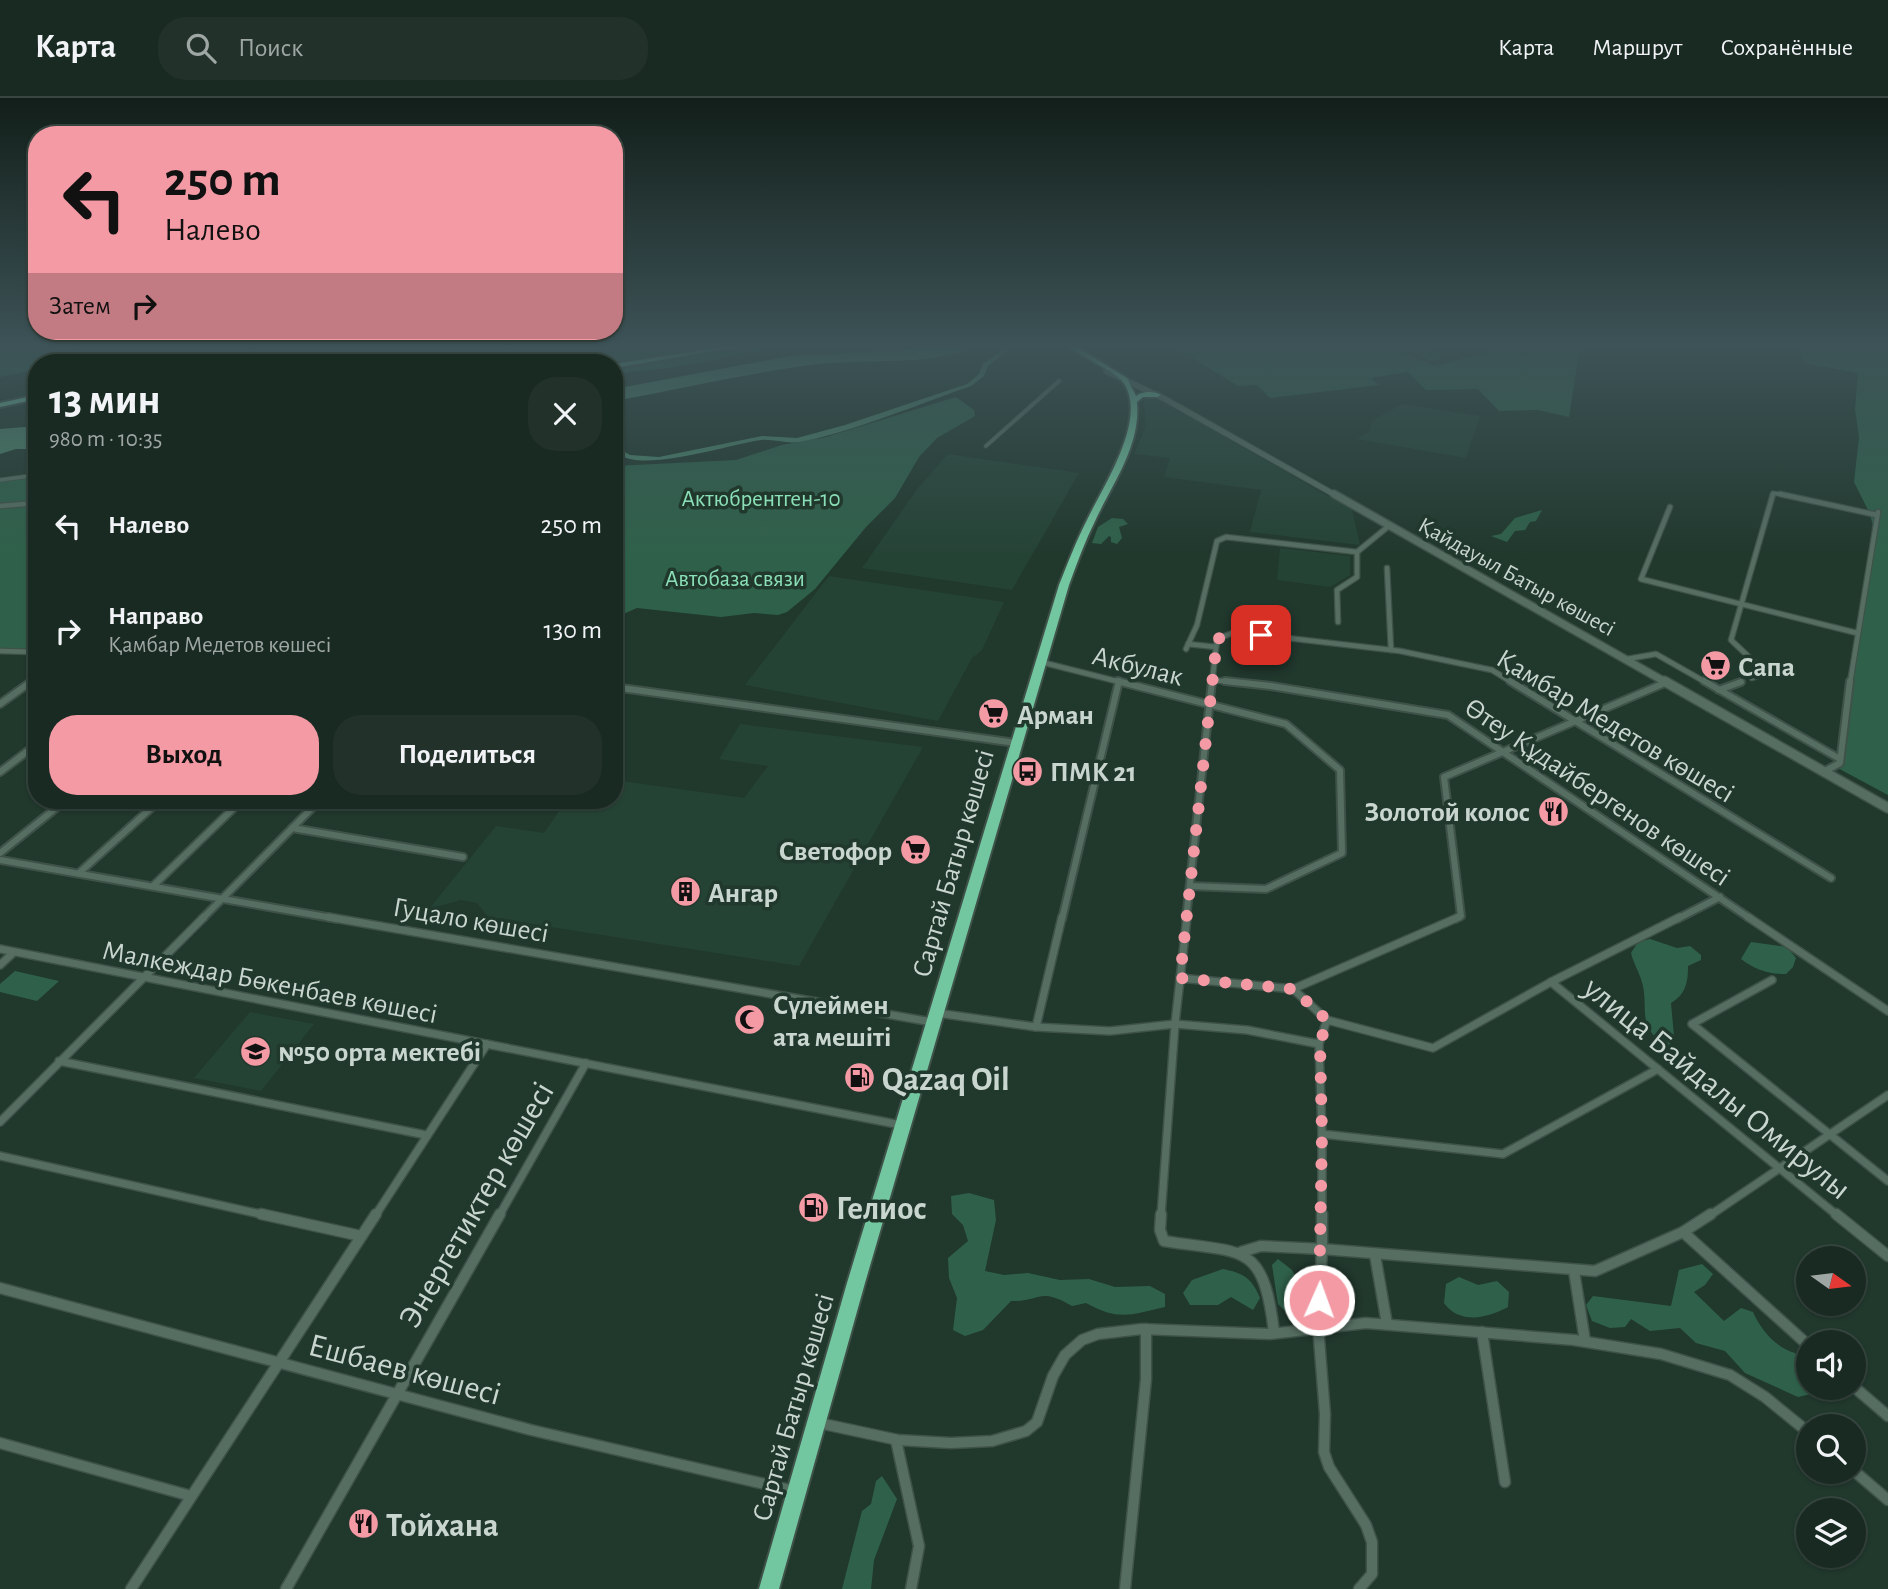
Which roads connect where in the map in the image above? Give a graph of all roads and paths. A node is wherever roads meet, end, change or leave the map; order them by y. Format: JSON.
{"nodes":[{"id":1,"x":1019,"y":417,"type":"edge"},
{"id":2,"x":1134,"y":417,"type":"edge"},
{"id":3,"x":1196,"y":417,"type":"edge"},
{"id":4,"x":986,"y":446,"type":"dead end"},
{"id":5,"x":28,"y":476,"type":"edge"},
{"id":6,"x":0,"y":480,"type":"edge"},
{"id":7,"x":28,"y":504,"type":"edge"},
{"id":8,"x":0,"y":506,"type":"edge"},
{"id":9,"x":1670,"y":507,"type":"dead end"},
{"id":10,"x":1391,"y":526,"type":"junction"},
{"id":11,"x":1357,"y":552,"type":"junction"},
{"id":12,"x":1387,"y":568,"type":"dead end"},
{"id":13,"x":1741,"y":604,"type":"junction"},
{"id":14,"x":1338,"y":622,"type":"dead end"},
{"id":15,"x":1857,"y":633,"type":"junction"},
{"id":16,"x":1216,"y":647,"type":"junction"},
{"id":17,"x":1391,"y":650,"type":"junction"},
{"id":18,"x":0,"y":651,"type":"edge"},
{"id":19,"x":28,"y":652,"type":"edge"},
{"id":20,"x":1627,"y":659,"type":"junction"},
{"id":21,"x":1041,"y":662,"type":"junction"},
{"id":22,"x":1752,"y":678,"type":"dead end"},
{"id":23,"x":1212,"y":680,"type":"junction"},
{"id":24,"x":1119,"y":681,"type":"junction"},
{"id":25,"x":1667,"y":682,"type":"junction"},
{"id":26,"x":1741,"y":682,"type":"dead end"},
{"id":27,"x":28,"y":684,"type":"edge"},
{"id":28,"x":623,"y":688,"type":"edge"},
{"id":29,"x":1719,"y":690,"type":"junction"},
{"id":30,"x":0,"y":704,"type":"edge"},
{"id":31,"x":1209,"y":704,"type":"junction"},
{"id":32,"x":1574,"y":722,"type":"junction"},
{"id":33,"x":1016,"y":743,"type":"junction"},
{"id":34,"x":28,"y":751,"type":"edge"},
{"id":35,"x":1503,"y":751,"type":"junction"},
{"id":36,"x":1840,"y":759,"type":"junction"},
{"id":37,"x":1825,"y":771,"type":"junction"},
{"id":38,"x":0,"y":772,"type":"edge"},
{"id":39,"x":1888,"y":808,"type":"edge"},
{"id":40,"x":55,"y":809,"type":"edge"},
{"id":41,"x":150,"y":809,"type":"edge"},
{"id":42,"x":233,"y":809,"type":"edge"},
{"id":43,"x":311,"y":809,"type":"edge"},
{"id":44,"x":292,"y":828,"type":"junction"},
{"id":45,"x":0,"y":853,"type":"edge"},
{"id":46,"x":463,"y":857,"type":"dead end"},
{"id":47,"x":0,"y":860,"type":"edge"},
{"id":48,"x":79,"y":873,"type":"junction"},
{"id":49,"x":1831,"y":878,"type":"dead end"},
{"id":50,"x":153,"y":886,"type":"junction"},
{"id":51,"x":1190,"y":886,"type":"junction"},
{"id":52,"x":1720,"y":897,"type":"junction"},
{"id":53,"x":222,"y":899,"type":"junction"},
{"id":54,"x":0,"y":949,"type":"edge"},
{"id":55,"x":14,"y":952,"type":"junction"},
{"id":56,"x":0,"y":965,"type":"edge"},
{"id":57,"x":142,"y":978,"type":"junction"},
{"id":58,"x":1180,"y":978,"type":"junction"},
{"id":59,"x":1772,"y":980,"type":"dead end"},
{"id":60,"x":1550,"y":982,"type":"junction"},
{"id":61,"x":1293,"y":989,"type":"junction"},
{"id":62,"x":1888,"y":1011,"type":"edge"},
{"id":63,"x":936,"y":1018,"type":"junction"},
{"id":64,"x":1327,"y":1020,"type":"junction"},
{"id":65,"x":1175,"y":1024,"type":"junction"},
{"id":66,"x":1036,"y":1027,"type":"junction"},
{"id":67,"x":487,"y":1044,"type":"junction"},
{"id":68,"x":1320,"y":1044,"type":"junction"},
{"id":69,"x":59,"y":1061,"type":"junction"},
{"id":70,"x":586,"y":1063,"type":"junction"},
{"id":71,"x":1658,"y":1069,"type":"junction"},
{"id":72,"x":1888,"y":1095,"type":"edge"},
{"id":73,"x":0,"y":1122,"type":"edge"},
{"id":74,"x":904,"y":1126,"type":"junction"},
{"id":75,"x":1322,"y":1134,"type":"junction"},
{"id":76,"x":1830,"y":1134,"type":"junction"},
{"id":77,"x":426,"y":1135,"type":"junction"},
{"id":78,"x":0,"y":1156,"type":"edge"},
{"id":79,"x":1780,"y":1170,"type":"junction"},
{"id":80,"x":1888,"y":1181,"type":"edge"},
{"id":81,"x":1683,"y":1233,"type":"junction"},
{"id":82,"x":361,"y":1236,"type":"junction"},
{"id":83,"x":1322,"y":1249,"type":"junction"},
{"id":84,"x":1241,"y":1252,"type":"junction"},
{"id":85,"x":1375,"y":1255,"type":"junction"},
{"id":86,"x":1888,"y":1256,"type":"edge"},
{"id":87,"x":1574,"y":1271,"type":"junction"},
{"id":88,"x":0,"y":1288,"type":"edge"},
{"id":89,"x":1387,"y":1324,"type":"junction"},
{"id":90,"x":1318,"y":1326,"type":"junction"},
{"id":91,"x":1146,"y":1329,"type":"junction"},
{"id":92,"x":1275,"y":1332,"type":"junction"},
{"id":93,"x":1482,"y":1332,"type":"junction"},
{"id":94,"x":1796,"y":1334,"type":"edge"},
{"id":95,"x":1585,"y":1341,"type":"junction"},
{"id":96,"x":281,"y":1362,"type":"junction"},
{"id":97,"x":398,"y":1393,"type":"junction"},
{"id":98,"x":1866,"y":1397,"type":"edge"},
{"id":99,"x":1888,"y":1416,"type":"edge"},
{"id":100,"x":817,"y":1422,"type":"junction"},
{"id":101,"x":1796,"y":1422,"type":"edge"},
{"id":102,"x":895,"y":1440,"type":"junction"},
{"id":103,"x":0,"y":1443,"type":"edge"},
{"id":104,"x":1866,"y":1481,"type":"edge"},
{"id":105,"x":1505,"y":1482,"type":"dead end"},
{"id":106,"x":797,"y":1492,"type":"junction"},
{"id":107,"x":191,"y":1496,"type":"junction"},
{"id":108,"x":1888,"y":1500,"type":"edge"},
{"id":109,"x":131,"y":1589,"type":"edge"},
{"id":110,"x":286,"y":1589,"type":"edge"},
{"id":111,"x":769,"y":1589,"type":"edge"},
{"id":112,"x":911,"y":1589,"type":"edge"},
{"id":113,"x":1125,"y":1589,"type":"edge"},
{"id":114,"x":1359,"y":1589,"type":"edge"}],
"edges":[{"from":1,"to":4,"type":"street"},
{"from":2,"to":21,"type":"highway","name":"Сартай Батыр көшесі"},
{"from":3,"to":10,"type":"street","name":"Қайдауыл Батыр көшесі"},
{"from":5,"to":6,"type":"street"},
{"from":7,"to":8,"type":"street"},
{"from":9,"to":13,"type":"street"},
{"from":10,"to":11,"type":"street"},
{"from":10,"to":20,"type":"street","name":"Қайдауыл Батыр көшесі"},
{"from":11,"to":14,"type":"street"},
{"from":11,"to":16,"type":"street"},
{"from":12,"to":17,"type":"street"},
{"from":13,"to":15,"type":"street"},
{"from":13,"to":15,"type":"street"},
{"from":13,"to":22,"type":"street"},
{"from":15,"to":36,"type":"street"},
{"from":16,"to":17,"type":"street","name":"Қамбар Медетов көшесі"},
{"from":16,"to":23,"type":"street"},
{"from":17,"to":32,"type":"street","name":"Қамбар Медетов көшесі"},
{"from":18,"to":19,"type":"street"},
{"from":20,"to":25,"type":"street","name":"Қайдауыл Батыр көшесі"},
{"from":20,"to":29,"type":"street"},
{"from":21,"to":24,"type":"street","name":"Акбулак"},
{"from":21,"to":33,"type":"highway","name":"Сартай Батыр көшесі"},
{"from":23,"to":31,"type":"street"},
{"from":23,"to":35,"type":"street","name":"Өтеу Құдайбергенов көшесі"},
{"from":24,"to":31,"type":"street","name":"Акбулак"},
{"from":24,"to":66,"type":"street"},
{"from":25,"to":32,"type":"street"},
{"from":25,"to":37,"type":"street","name":"Қайдауыл Батыр көшесі"},
{"from":26,"to":29,"type":"street"},
{"from":27,"to":30,"type":"street"},
{"from":28,"to":33,"type":"street"},
{"from":29,"to":36,"type":"street"},
{"from":31,"to":51,"type":"street"},
{"from":31,"to":51,"type":"street","name":"Акбулак"},
{"from":32,"to":35,"type":"street"},
{"from":32,"to":49,"type":"street","name":"Қамбар Медетов көшесі"},
{"from":33,"to":63,"type":"highway","name":"Сартай Батыр көшесі"},
{"from":34,"to":38,"type":"street"},
{"from":35,"to":52,"type":"street","name":"Өтеу Құдайбергенов көшесі"},
{"from":35,"to":61,"type":"street"},
{"from":36,"to":37,"type":"street"},
{"from":37,"to":39,"type":"street","name":"Қайдауыл Батыр көшесі"},
{"from":40,"to":45,"type":"street"},
{"from":41,"to":48,"type":"street"},
{"from":42,"to":50,"type":"street"},
{"from":43,"to":44,"type":"street"},
{"from":44,"to":46,"type":"street"},
{"from":44,"to":53,"type":"street"},
{"from":47,"to":48,"type":"street","name":"Гуцало көшесі"},
{"from":48,"to":50,"type":"street","name":"Гуцало көшесі"},
{"from":50,"to":53,"type":"street","name":"Гуцало көшесі"},
{"from":51,"to":58,"type":"street"},
{"from":52,"to":60,"type":"street"},
{"from":52,"to":62,"type":"street","name":"Өтеу Құдайбергенов көшесі"},
{"from":53,"to":57,"type":"street"},
{"from":53,"to":63,"type":"street","name":"Гуцало көшесі"},
{"from":54,"to":55,"type":"street","name":"Малкеждар Бөкенбаев көшесі"},
{"from":55,"to":56,"type":"street"},
{"from":55,"to":57,"type":"street","name":"Малкеждар Бөкенбаев көшесі"},
{"from":57,"to":67,"type":"street","name":"Малкеждар Бөкенбаев көшесі"},
{"from":57,"to":69,"type":"street"},
{"from":58,"to":61,"type":"street"},
{"from":58,"to":65,"type":"street"},
{"from":59,"to":76,"type":"street"},
{"from":60,"to":64,"type":"street"},
{"from":60,"to":71,"type":"street","name":"улица Байдалы Омирулы"},
{"from":61,"to":64,"type":"street"},
{"from":63,"to":66,"type":"street","name":"Гуцало көшесі"},
{"from":63,"to":74,"type":"highway","name":"Сартай Батыр көшесі"},
{"from":64,"to":68,"type":"street"},
{"from":65,"to":66,"type":"street","name":"Гуцало көшесі"},
{"from":65,"to":68,"type":"street","name":"Гуцало көшесі"},
{"from":65,"to":84,"type":"street"},
{"from":67,"to":70,"type":"street","name":"Малкеждар Бөкенбаев көшесі"},
{"from":67,"to":77,"type":"street"},
{"from":68,"to":75,"type":"street"},
{"from":69,"to":73,"type":"street"},
{"from":69,"to":77,"type":"street"},
{"from":70,"to":74,"type":"street","name":"Малкеждар Бөкенбаев көшесі"},
{"from":70,"to":97,"type":"street","name":"Энергетиктер көшесі"},
{"from":71,"to":75,"type":"street"},
{"from":71,"to":79,"type":"street","name":"улица Байдалы Омирулы"},
{"from":72,"to":76,"type":"street"},
{"from":74,"to":100,"type":"highway","name":"Сартай Батыр көшесі"},
{"from":75,"to":83,"type":"street"},
{"from":76,"to":79,"type":"street"},
{"from":76,"to":80,"type":"street"},
{"from":77,"to":82,"type":"street"},
{"from":78,"to":82,"type":"street"},
{"from":79,"to":81,"type":"street"},
{"from":79,"to":86,"type":"street","name":"улица Байдалы Омирулы"},
{"from":81,"to":87,"type":"street"},
{"from":81,"to":94,"type":"street"},
{"from":82,"to":96,"type":"street"},
{"from":83,"to":84,"type":"street"},
{"from":83,"to":85,"type":"street"},
{"from":83,"to":90,"type":"street"},
{"from":84,"to":92,"type":"street"},
{"from":85,"to":87,"type":"street"},
{"from":85,"to":89,"type":"street"},
{"from":87,"to":95,"type":"street"},
{"from":88,"to":96,"type":"street","name":"Ешбаев көшесі"},
{"from":89,"to":90,"type":"street"},
{"from":89,"to":93,"type":"street"},
{"from":90,"to":92,"type":"street"},
{"from":90,"to":114,"type":"street"},
{"from":91,"to":92,"type":"street"},
{"from":91,"to":102,"type":"street"},
{"from":91,"to":113,"type":"street"},
{"from":93,"to":95,"type":"street"},
{"from":93,"to":105,"type":"street"},
{"from":95,"to":101,"type":"street"},
{"from":96,"to":97,"type":"street","name":"Ешбаев көшесі"},
{"from":96,"to":107,"type":"street"},
{"from":97,"to":106,"type":"street","name":"Ешбаев көшесі"},
{"from":97,"to":110,"type":"street","name":"Энергетиктер көшесі"},
{"from":98,"to":99,"type":"street"},
{"from":100,"to":102,"type":"street"},
{"from":100,"to":106,"type":"highway","name":"Сартай Батыр көшесі"},
{"from":102,"to":112,"type":"street"},
{"from":103,"to":107,"type":"street"},
{"from":104,"to":108,"type":"street"},
{"from":106,"to":111,"type":"highway","name":"Сартай Батыр көшесі"},
{"from":107,"to":109,"type":"street"}]}
